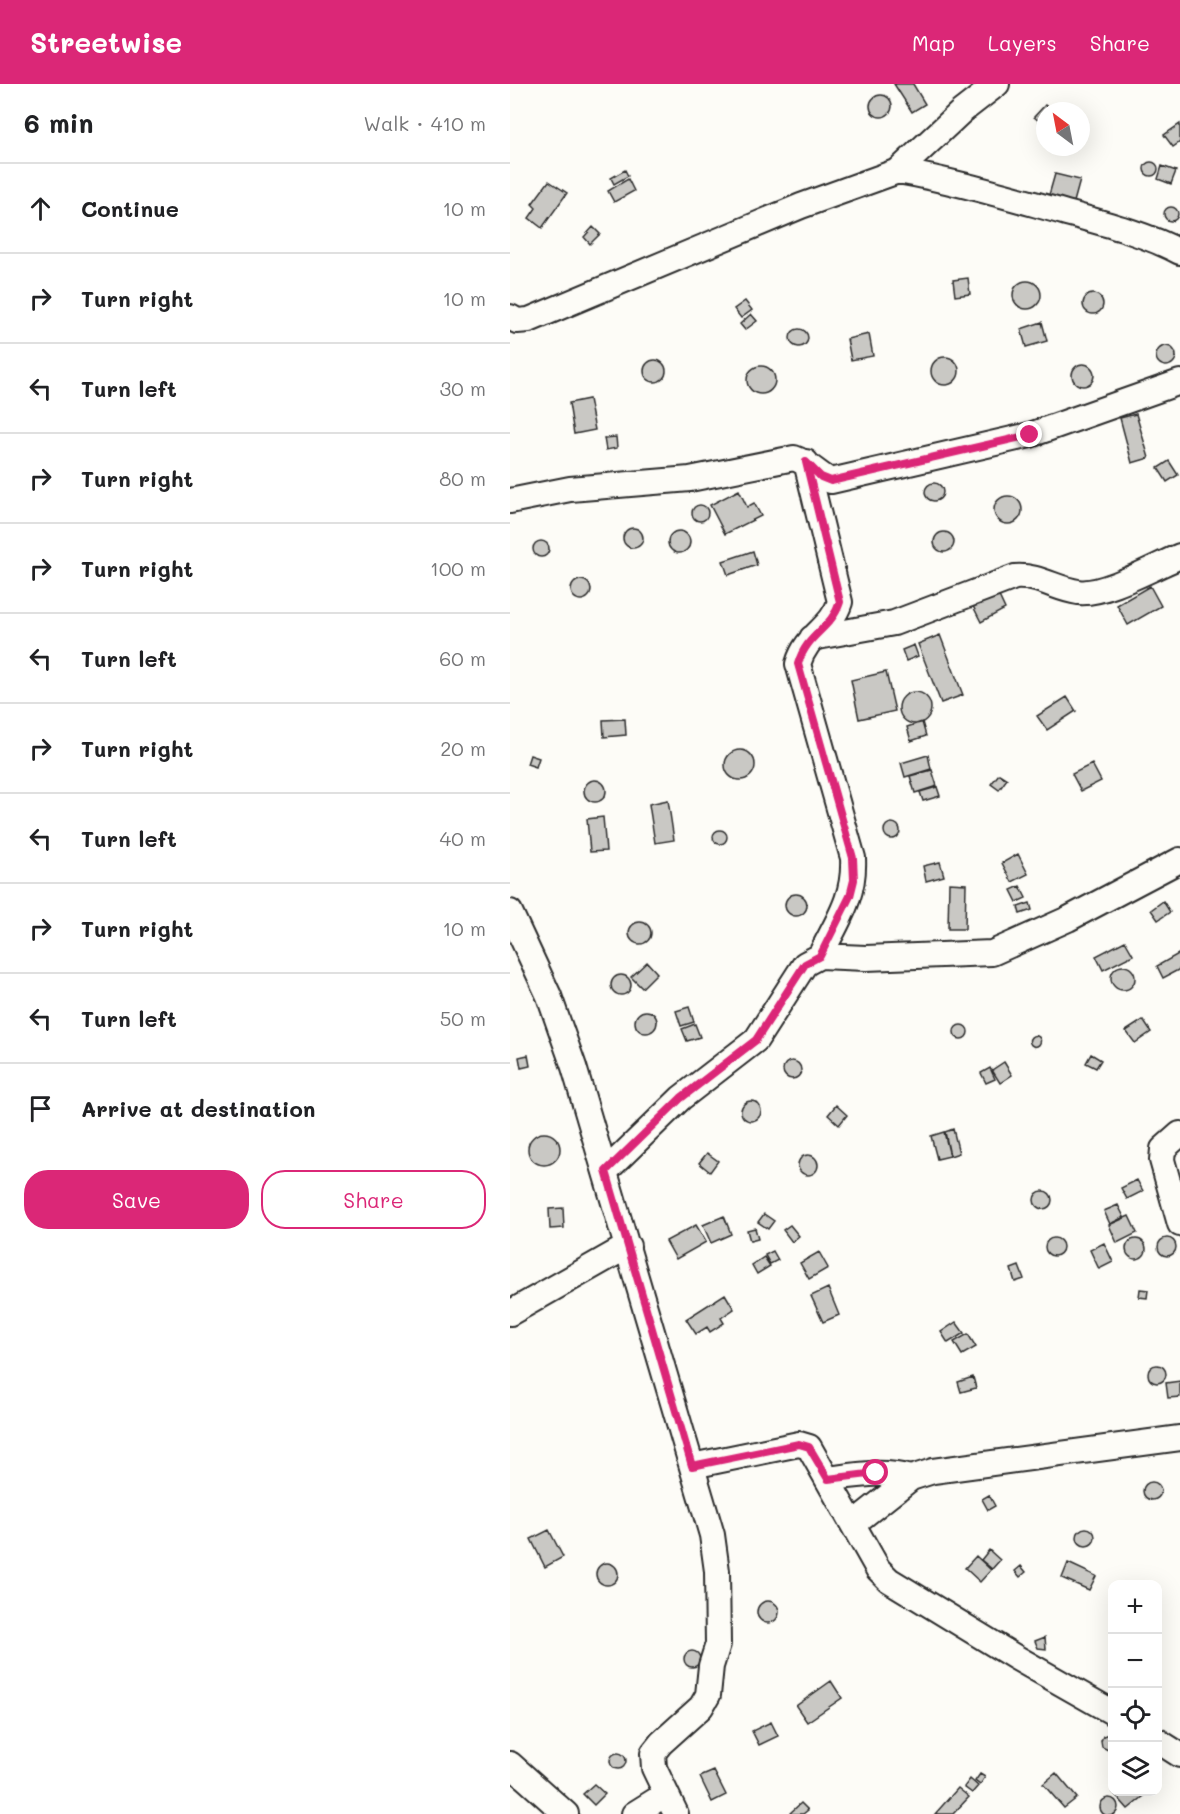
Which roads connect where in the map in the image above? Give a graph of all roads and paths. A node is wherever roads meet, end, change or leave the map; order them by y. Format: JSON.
{"nodes":[{"id":1,"x":997,"y":84,"type":"edge"},
{"id":2,"x":928,"y":143,"type":"junction"},
{"id":3,"x":898,"y":171,"type":"junction"},
{"id":4,"x":948,"y":180,"type":"junction"},
{"id":5,"x":1180,"y":252,"type":"edge"},
{"id":6,"x":510,"y":317,"type":"edge"},
{"id":7,"x":1180,"y":382,"type":"edge"},
{"id":8,"x":806,"y":462,"type":"junction"},
{"id":9,"x":510,"y":501,"type":"edge"},
{"id":10,"x":1180,"y":556,"type":"edge"},
{"id":11,"x":811,"y":638,"type":"junction"},
{"id":12,"x":1180,"y":860,"type":"edge"},
{"id":13,"x":510,"y":912,"type":"edge"},
{"id":14,"x":820,"y":956,"type":"junction"},
{"id":15,"x":1180,"y":1134,"type":"edge"},
{"id":16,"x":606,"y":1171,"type":"junction"},
{"id":17,"x":1180,"y":1224,"type":"edge"},
{"id":18,"x":628,"y":1246,"type":"junction"},
{"id":19,"x":510,"y":1313,"type":"edge"},
{"id":20,"x":1180,"y":1438,"type":"edge"},
{"id":21,"x":692,"y":1466,"type":"junction"},
{"id":22,"x":911,"y":1478,"type":"junction"},
{"id":23,"x":828,"y":1479,"type":"junction"},
{"id":24,"x":853,"y":1524,"type":"junction"},
{"id":25,"x":1108,"y":1709,"type":"edge"},
{"id":26,"x":1160,"y":1742,"type":"edge"},
{"id":27,"x":1180,"y":1755,"type":"edge"},
{"id":28,"x":510,"y":1764,"type":"edge"},
{"id":29,"x":671,"y":1804,"type":"edge"},
{"id":30,"x":566,"y":1814,"type":"edge"},
{"id":31,"x":634,"y":1814,"type":"edge"}],
"edges":[{"from":1,"to":2,"type":"street"},
{"from":2,"to":3,"type":"street"},
{"from":2,"to":4,"type":"street"},
{"from":3,"to":4,"type":"street"},
{"from":3,"to":6,"type":"street"},
{"from":4,"to":5,"type":"street"},
{"from":7,"to":8,"type":"street"},
{"from":8,"to":9,"type":"street"},
{"from":8,"to":11,"type":"street"},
{"from":10,"to":11,"type":"street"},
{"from":11,"to":14,"type":"street"},
{"from":12,"to":14,"type":"street"},
{"from":13,"to":16,"type":"street"},
{"from":14,"to":16,"type":"street"},
{"from":15,"to":17,"type":"street"},
{"from":16,"to":18,"type":"street"},
{"from":18,"to":19,"type":"street"},
{"from":18,"to":21,"type":"street"},
{"from":20,"to":22,"type":"street"},
{"from":21,"to":23,"type":"street"},
{"from":21,"to":29,"type":"street"},
{"from":22,"to":23,"type":"street"},
{"from":22,"to":24,"type":"street"},
{"from":23,"to":24,"type":"street"},
{"from":24,"to":25,"type":"street"},
{"from":26,"to":27,"type":"street"},
{"from":28,"to":30,"type":"street"},
{"from":29,"to":31,"type":"street"}]}
